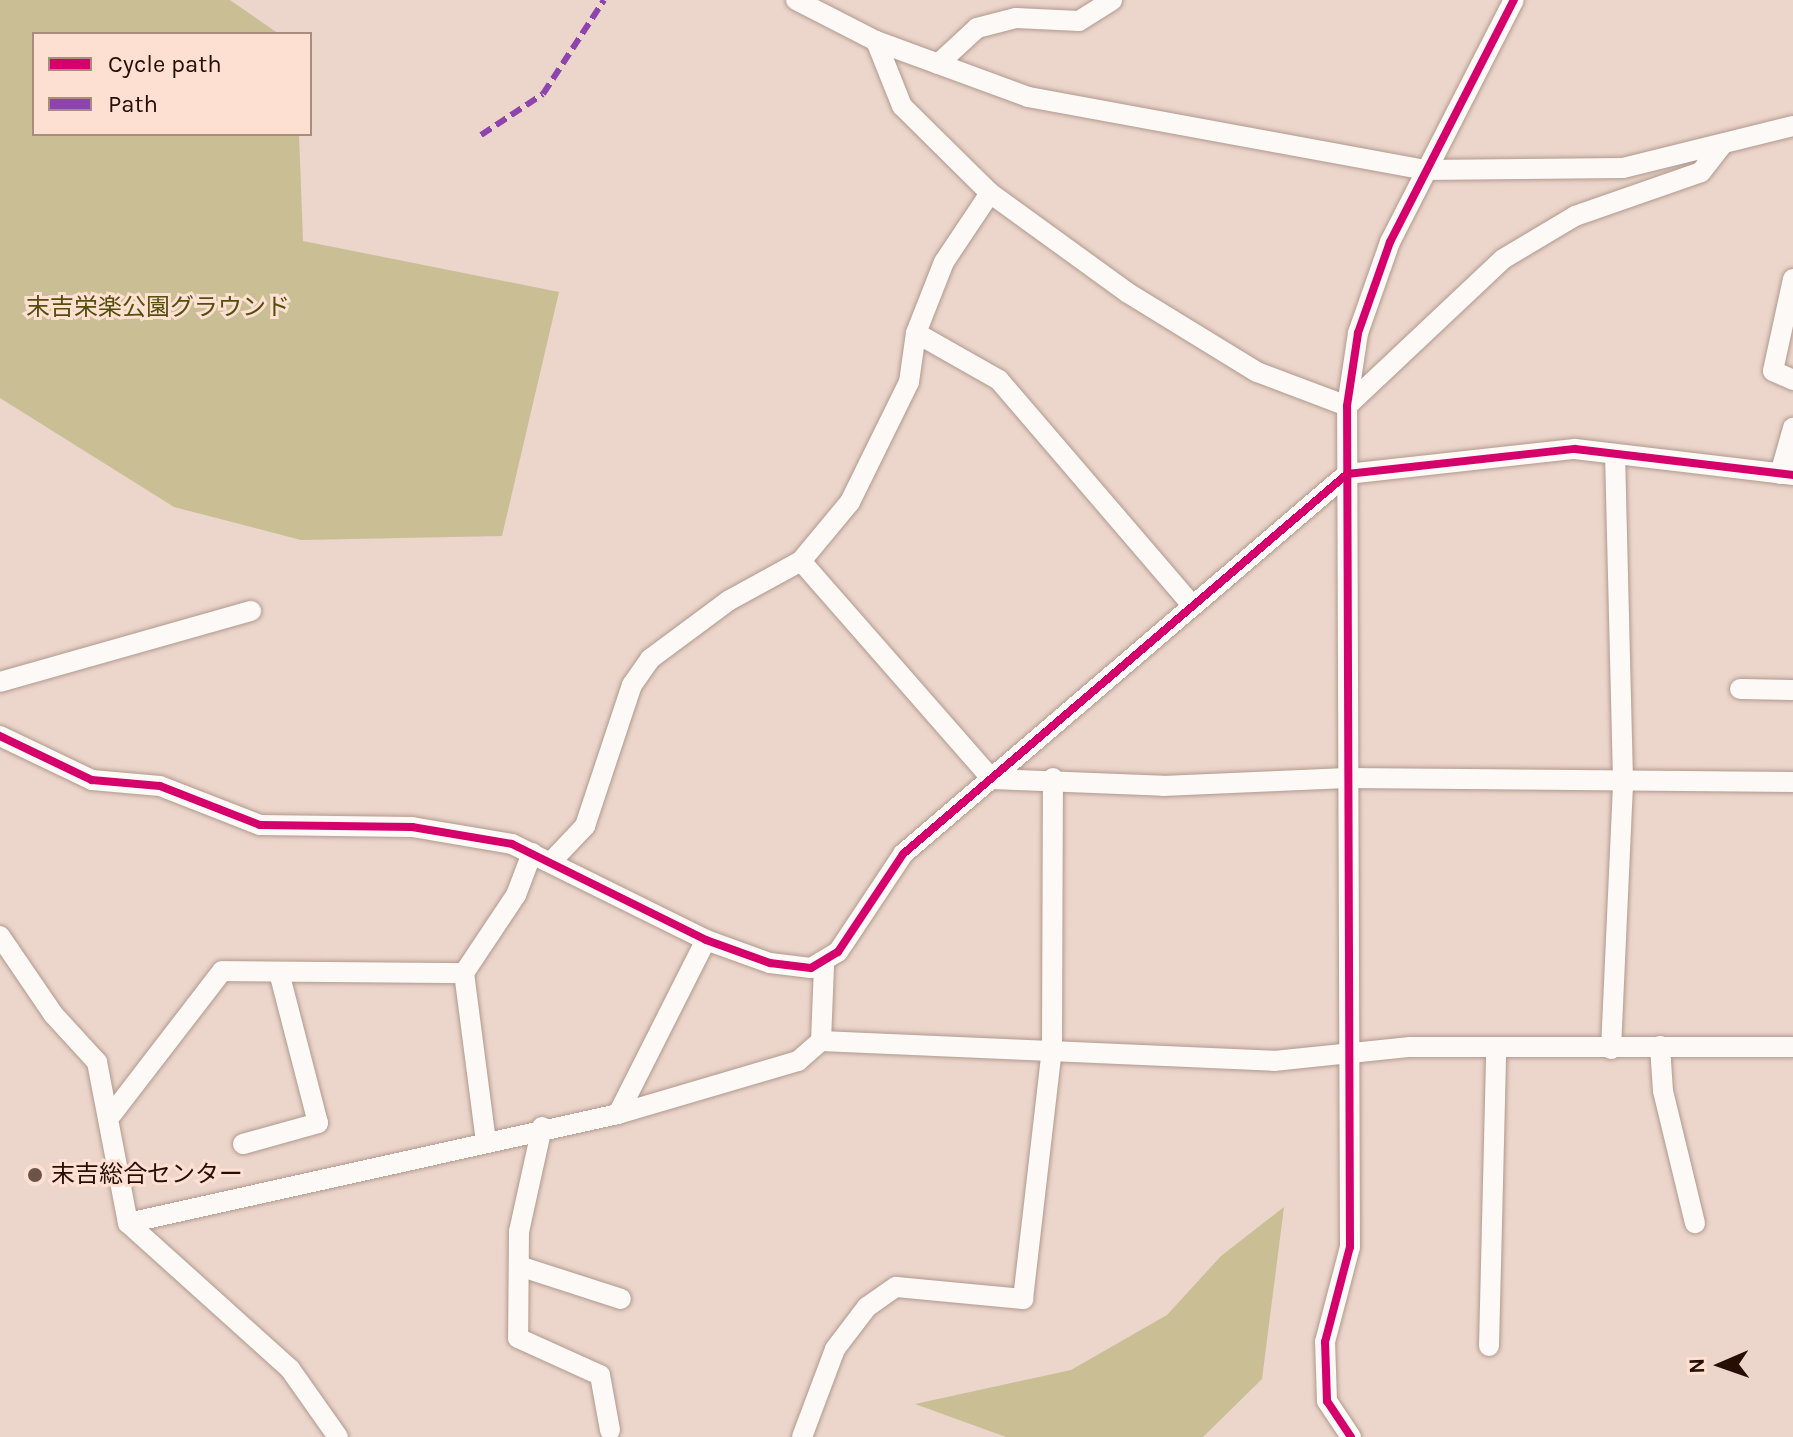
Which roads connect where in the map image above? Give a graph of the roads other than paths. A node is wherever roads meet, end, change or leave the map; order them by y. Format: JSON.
{"nodes":[{"id":1,"x":796,"y":0,"type":"edge"},
{"id":2,"x":1112,"y":0,"type":"edge"},
{"id":3,"x":1514,"y":0,"type":"edge"},
{"id":4,"x":876,"y":41,"type":"junction"},
{"id":5,"x":938,"y":64,"type":"junction"},
{"id":6,"x":1793,"y":126,"type":"edge"},
{"id":7,"x":1723,"y":144,"type":"junction"},
{"id":8,"x":1425,"y":170,"type":"junction"},
{"id":9,"x":990,"y":193,"type":"junction"},
{"id":10,"x":1793,"y":279,"type":"edge"},
{"id":11,"x":916,"y":333,"type":"junction"},
{"id":12,"x":1793,"y":380,"type":"edge"},
{"id":13,"x":1347,"y":406,"type":"junction"},
{"id":14,"x":1793,"y":428,"type":"edge"},
{"id":15,"x":1615,"y":454,"type":"junction"},
{"id":16,"x":1347,"y":474,"type":"junction"},
{"id":17,"x":1786,"y":474,"type":"edge"},
{"id":18,"x":801,"y":561,"type":"junction"},
{"id":19,"x":1192,"y":605,"type":"junction"},
{"id":20,"x":251,"y":611,"type":"dead end"},
{"id":21,"x":0,"y":682,"type":"edge"},
{"id":22,"x":1740,"y":689,"type":"dead end"},
{"id":23,"x":1793,"y":690,"type":"edge"},
{"id":24,"x":0,"y":736,"type":"edge"},
{"id":25,"x":1053,"y":778,"type":"junction"},
{"id":26,"x":1347,"y":778,"type":"junction"},
{"id":27,"x":992,"y":779,"type":"junction"},
{"id":28,"x":1623,"y":780,"type":"junction"},
{"id":29,"x":1793,"y":782,"type":"edge"},
{"id":30,"x":532,"y":853,"type":"junction"},
{"id":31,"x":551,"y":862,"type":"junction"},
{"id":32,"x":0,"y":936,"type":"edge"},
{"id":33,"x":706,"y":940,"type":"junction"},
{"id":34,"x":824,"y":966,"type":"junction"},
{"id":35,"x":279,"y":972,"type":"junction"},
{"id":36,"x":464,"y":973,"type":"junction"},
{"id":37,"x":821,"y":1041,"type":"junction"},
{"id":38,"x":1660,"y":1046,"type":"junction"},
{"id":39,"x":1793,"y":1047,"type":"edge"},
{"id":40,"x":1052,"y":1049,"type":"junction"},
{"id":41,"x":1611,"y":1049,"type":"junction"},
{"id":42,"x":1349,"y":1052,"type":"junction"},
{"id":43,"x":1496,"y":1052,"type":"junction"},
{"id":44,"x":112,"y":1114,"type":"junction"},
{"id":45,"x":618,"y":1114,"type":"junction"},
{"id":46,"x":542,"y":1127,"type":"junction"},
{"id":47,"x":486,"y":1142,"type":"junction"},
{"id":48,"x":243,"y":1144,"type":"dead end"},
{"id":49,"x":128,"y":1223,"type":"junction"},
{"id":50,"x":1695,"y":1223,"type":"dead end"},
{"id":51,"x":519,"y":1266,"type":"junction"},
{"id":52,"x":621,"y":1299,"type":"dead end"},
{"id":53,"x":1489,"y":1346,"type":"dead end"},
{"id":54,"x":610,"y":1430,"type":"dead end"},
{"id":55,"x":338,"y":1437,"type":"edge"},
{"id":56,"x":802,"y":1437,"type":"edge"},
{"id":57,"x":1351,"y":1437,"type":"edge"}],
"edges":[{"from":1,"to":4,"type":"street"},
{"from":2,"to":5,"type":"street"},
{"from":3,"to":8,"type":"street"},
{"from":4,"to":5,"type":"street"},
{"from":4,"to":9,"type":"street"},
{"from":5,"to":8,"type":"street"},
{"from":6,"to":7,"type":"street"},
{"from":7,"to":8,"type":"street"},
{"from":7,"to":13,"type":"street"},
{"from":8,"to":13,"type":"street"},
{"from":9,"to":11,"type":"street"},
{"from":9,"to":13,"type":"street"},
{"from":10,"to":12,"type":"street"},
{"from":11,"to":18,"type":"street"},
{"from":11,"to":19,"type":"street"},
{"from":13,"to":16,"type":"street"},
{"from":14,"to":17,"type":"street"},
{"from":15,"to":16,"type":"street"},
{"from":15,"to":17,"type":"street"},
{"from":15,"to":28,"type":"street"},
{"from":16,"to":19,"type":"street"},
{"from":16,"to":26,"type":"street"},
{"from":18,"to":27,"type":"street"},
{"from":18,"to":31,"type":"street"},
{"from":19,"to":27,"type":"street"},
{"from":20,"to":21,"type":"street"},
{"from":22,"to":23,"type":"street"},
{"from":24,"to":30,"type":"street"},
{"from":25,"to":26,"type":"street"},
{"from":25,"to":27,"type":"street"},
{"from":25,"to":40,"type":"street"},
{"from":26,"to":28,"type":"street"},
{"from":26,"to":42,"type":"street"},
{"from":27,"to":34,"type":"street"},
{"from":28,"to":29,"type":"street"},
{"from":28,"to":41,"type":"street"},
{"from":30,"to":31,"type":"street"},
{"from":30,"to":36,"type":"street"},
{"from":31,"to":33,"type":"street"},
{"from":32,"to":44,"type":"street"},
{"from":33,"to":34,"type":"street"},
{"from":33,"to":45,"type":"street"},
{"from":34,"to":37,"type":"street"},
{"from":35,"to":36,"type":"street"},
{"from":35,"to":44,"type":"street"},
{"from":35,"to":48,"type":"street"},
{"from":36,"to":47,"type":"street"},
{"from":37,"to":40,"type":"street"},
{"from":37,"to":45,"type":"street"},
{"from":38,"to":39,"type":"street"},
{"from":38,"to":41,"type":"street"},
{"from":38,"to":50,"type":"street"},
{"from":40,"to":42,"type":"street"},
{"from":40,"to":56,"type":"street"},
{"from":41,"to":43,"type":"street"},
{"from":42,"to":43,"type":"street"},
{"from":42,"to":57,"type":"street"},
{"from":43,"to":53,"type":"street"},
{"from":44,"to":49,"type":"street"},
{"from":45,"to":46,"type":"street"},
{"from":46,"to":47,"type":"street"},
{"from":46,"to":51,"type":"street"},
{"from":47,"to":49,"type":"street"},
{"from":49,"to":55,"type":"street"},
{"from":51,"to":52,"type":"street"},
{"from":51,"to":54,"type":"street"}]}
